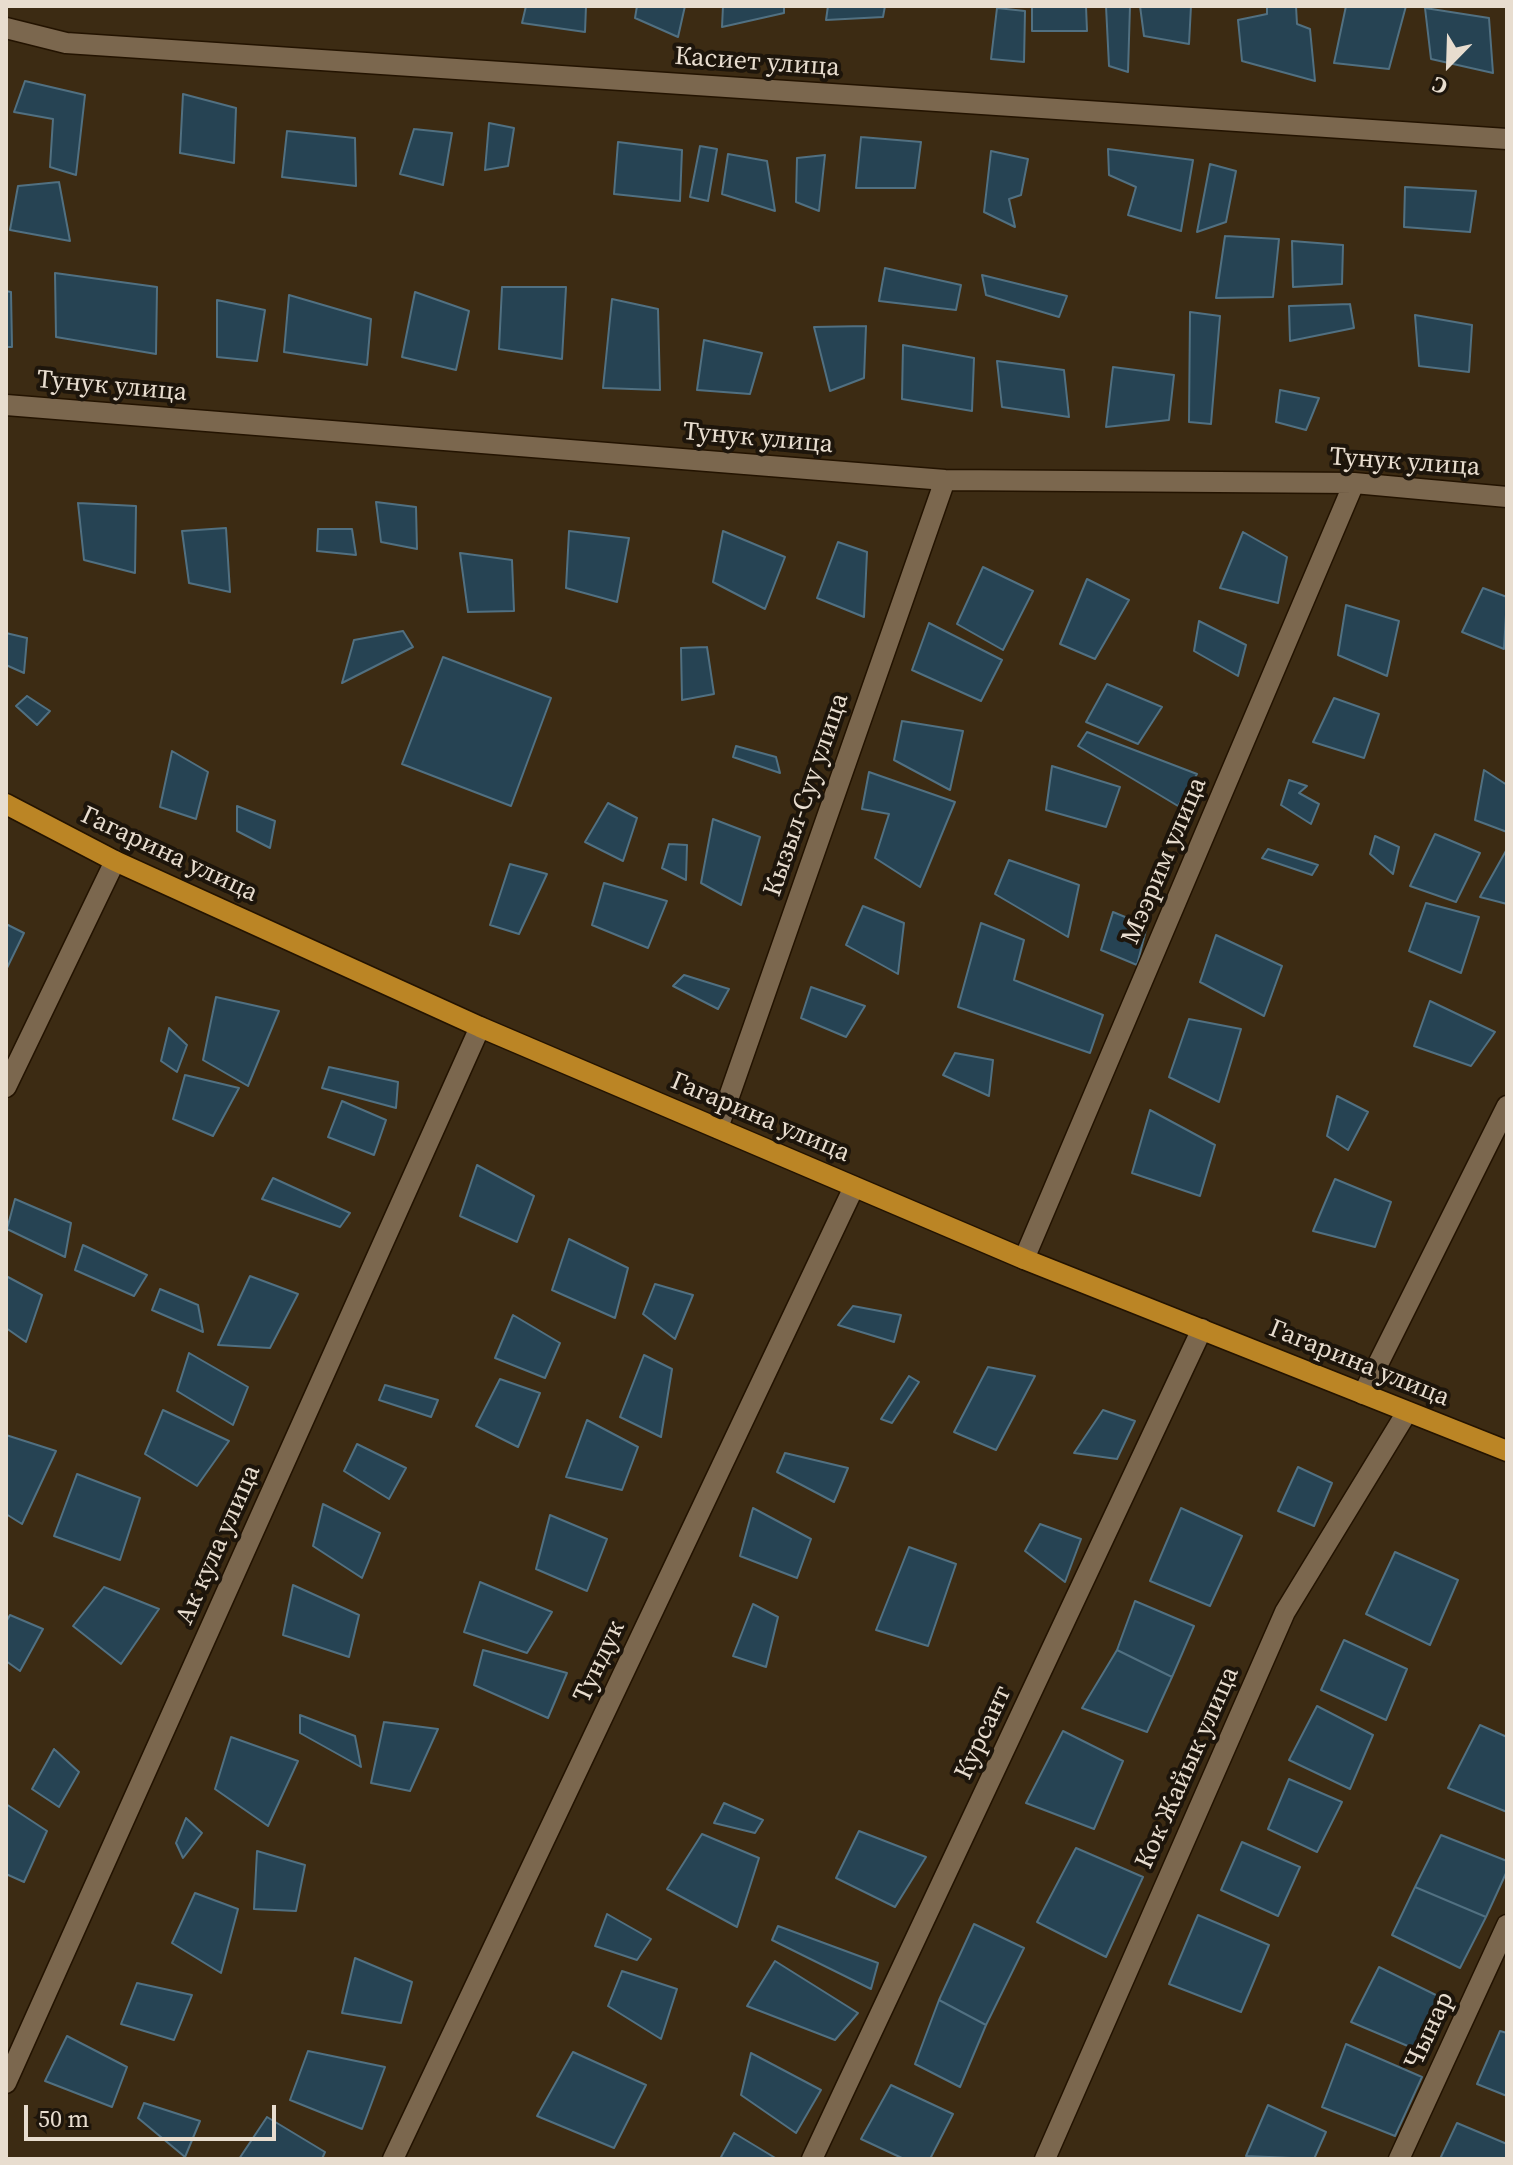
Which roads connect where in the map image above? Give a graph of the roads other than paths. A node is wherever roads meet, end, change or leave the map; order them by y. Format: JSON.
{"nodes":[{"id":1,"x":6,"y":28,"type":"edge"},
{"id":2,"x":1507,"y":139,"type":"edge"},
{"id":3,"x":6,"y":405,"type":"edge"},
{"id":4,"x":945,"y":480,"type":"junction"},
{"id":5,"x":1354,"y":483,"type":"junction"},
{"id":6,"x":1507,"y":497,"type":"edge"},
{"id":7,"x":6,"y":804,"type":"edge"},
{"id":8,"x":115,"y":861,"type":"junction"},
{"id":9,"x":480,"y":1027,"type":"junction"},
{"id":10,"x":6,"y":1087,"type":"edge"},
{"id":11,"x":1507,"y":1106,"type":"edge"},
{"id":12,"x":718,"y":1128,"type":"junction"},
{"id":13,"x":854,"y":1187,"type":"junction"},
{"id":14,"x":1024,"y":1259,"type":"junction"},
{"id":15,"x":1202,"y":1329,"type":"junction"},
{"id":16,"x":1363,"y":1394,"type":"junction"},
{"id":17,"x":1407,"y":1412,"type":"junction"},
{"id":18,"x":1507,"y":1451,"type":"edge"},
{"id":19,"x":1507,"y":1925,"type":"edge"},
{"id":20,"x":6,"y":2083,"type":"edge"},
{"id":21,"x":393,"y":2159,"type":"edge"},
{"id":22,"x":812,"y":2159,"type":"edge"},
{"id":23,"x":1045,"y":2159,"type":"edge"},
{"id":24,"x":1399,"y":2159,"type":"edge"}],
"edges":[{"from":1,"to":2,"type":"street","name":"Касиет улица"},
{"from":3,"to":4,"type":"street","name":"Тунук улица"},
{"from":4,"to":5,"type":"street","name":"Тунук улица"},
{"from":4,"to":12,"type":"street","name":"Кызыл-Суу улица"},
{"from":5,"to":6,"type":"street","name":"Тунук улица"},
{"from":5,"to":14,"type":"street","name":"Мээрим улица"},
{"from":7,"to":8,"type":"main road","name":"Гагарина улица"},
{"from":8,"to":9,"type":"main road","name":"Гагарина улица"},
{"from":8,"to":10,"type":"street"},
{"from":9,"to":12,"type":"main road","name":"Гагарина улица"},
{"from":9,"to":20,"type":"street","name":"Ак кула улица"},
{"from":11,"to":16,"type":"street"},
{"from":12,"to":13,"type":"main road","name":"Гагарина улица"},
{"from":13,"to":14,"type":"main road","name":"Гагарина улица"},
{"from":13,"to":21,"type":"street","name":"Тундук"},
{"from":14,"to":15,"type":"main road","name":"Гагарина улица"},
{"from":15,"to":16,"type":"main road","name":"Гагарина улица"},
{"from":15,"to":22,"type":"street","name":"Курсант"},
{"from":16,"to":17,"type":"main road","name":"Гагарина улица"},
{"from":17,"to":18,"type":"main road","name":"Гагарина улица"},
{"from":17,"to":23,"type":"street","name":"Кок Жайык улица"},
{"from":19,"to":24,"type":"street","name":"Чынар"}]}
